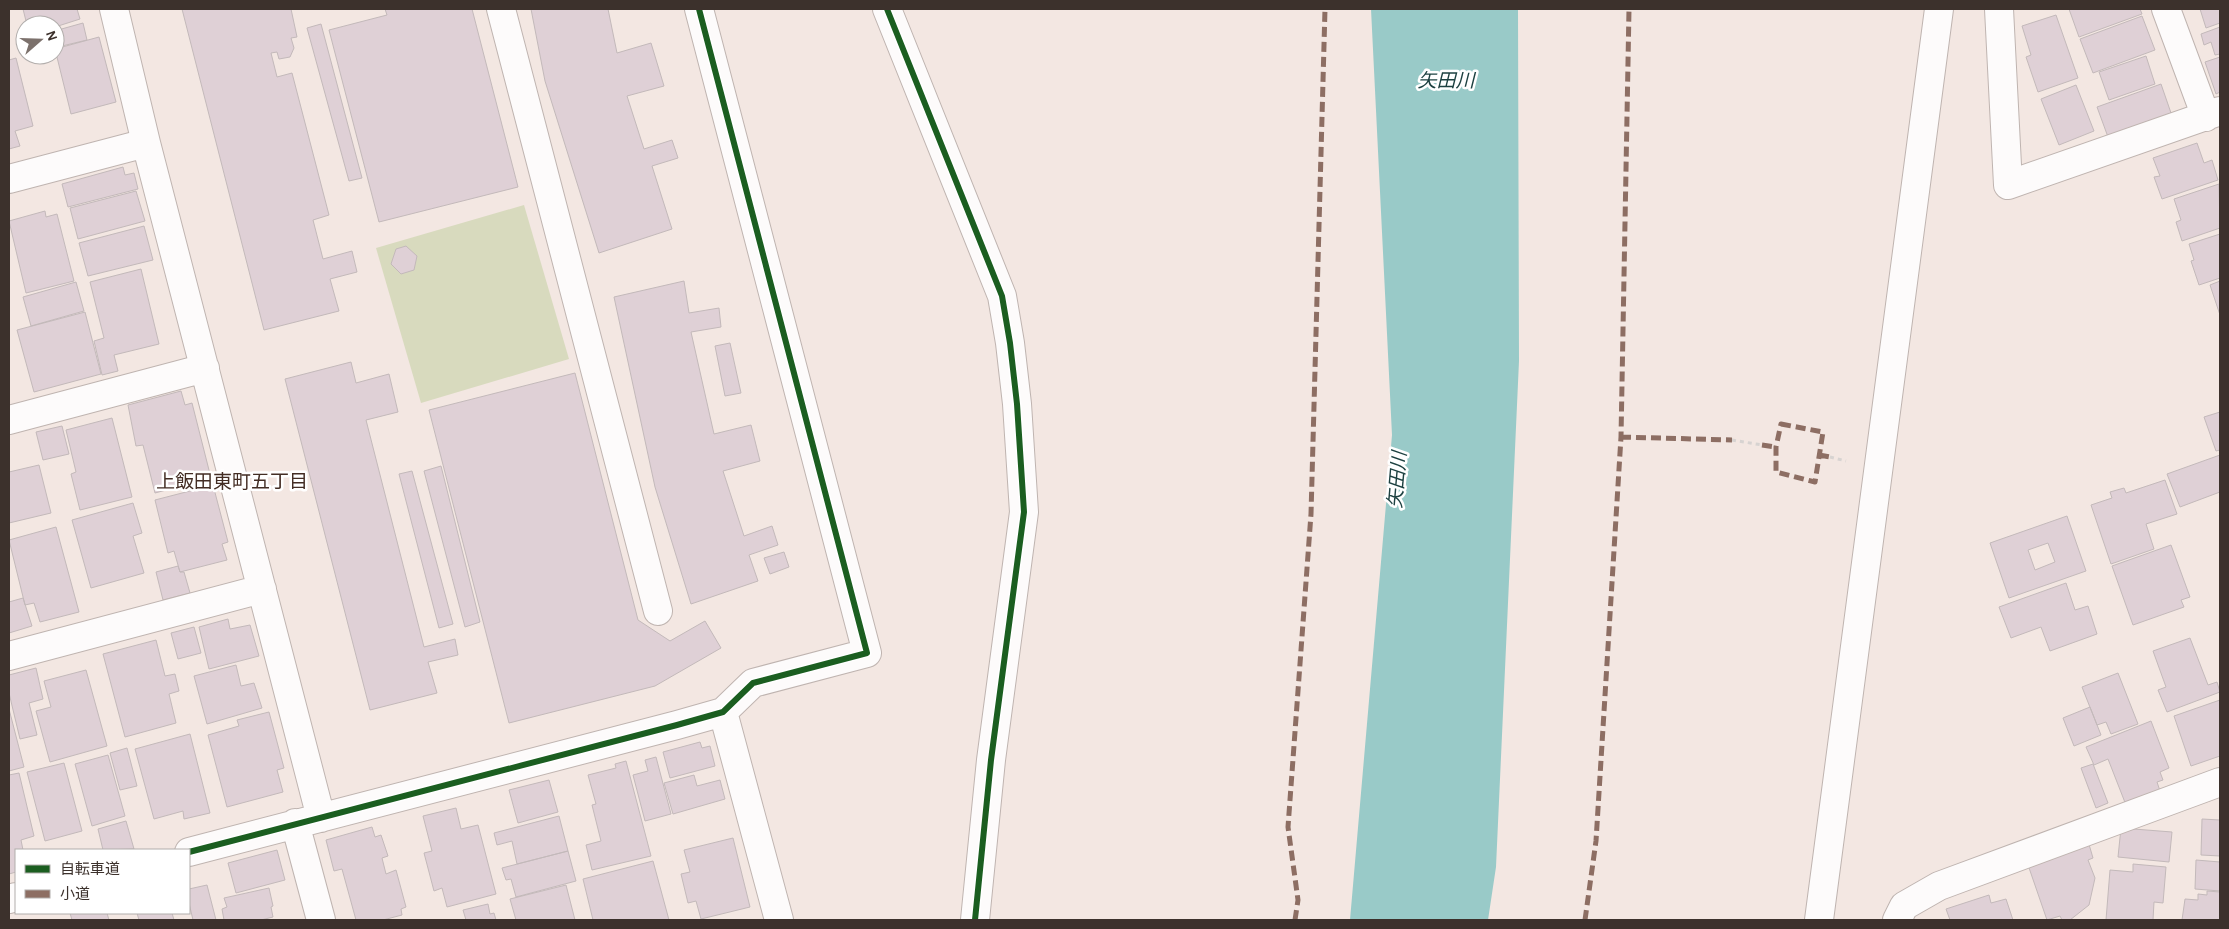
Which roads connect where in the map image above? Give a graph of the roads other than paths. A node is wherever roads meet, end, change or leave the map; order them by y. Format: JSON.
{"nodes":[{"id":1,"x":114,"y":9,"type":"edge"},
{"id":2,"x":501,"y":9,"type":"edge"},
{"id":3,"x":700,"y":9,"type":"edge"},
{"id":4,"x":887,"y":9,"type":"edge"},
{"id":5,"x":1939,"y":9,"type":"edge"},
{"id":6,"x":1998,"y":9,"type":"edge"},
{"id":7,"x":2166,"y":9,"type":"edge"},
{"id":8,"x":2213,"y":114,"type":"edge"},
{"id":9,"x":146,"y":143,"type":"junction"},
{"id":10,"x":9,"y":179,"type":"edge"},
{"id":11,"x":205,"y":368,"type":"junction"},
{"id":12,"x":9,"y":420,"type":"edge"},
{"id":13,"x":262,"y":590,"type":"junction"},
{"id":14,"x":658,"y":611,"type":"dead end"},
{"id":15,"x":9,"y":656,"type":"edge"},
{"id":16,"x":723,"y":712,"type":"junction"},
{"id":17,"x":2220,"y":782,"type":"edge"},
{"id":18,"x":321,"y":818,"type":"junction"},
{"id":19,"x":295,"y":823,"type":"junction"},
{"id":20,"x":190,"y":852,"type":"edge"},
{"id":21,"x":321,"y":920,"type":"edge"},
{"id":22,"x":779,"y":920,"type":"edge"},
{"id":23,"x":975,"y":920,"type":"edge"},
{"id":24,"x":1819,"y":920,"type":"edge"},
{"id":25,"x":1897,"y":920,"type":"edge"}],
"edges":[{"from":1,"to":9,"type":"street"},
{"from":2,"to":14,"type":"street"},
{"from":3,"to":16,"type":"street"},
{"from":4,"to":23,"type":"street"},
{"from":5,"to":24,"type":"street"},
{"from":6,"to":8,"type":"street"},
{"from":7,"to":8,"type":"street"},
{"from":9,"to":10,"type":"street"},
{"from":9,"to":11,"type":"street"},
{"from":11,"to":12,"type":"street"},
{"from":11,"to":13,"type":"street"},
{"from":13,"to":15,"type":"street"},
{"from":13,"to":18,"type":"street"},
{"from":16,"to":18,"type":"street"},
{"from":16,"to":22,"type":"street"},
{"from":17,"to":25,"type":"street"},
{"from":18,"to":19,"type":"street"},
{"from":19,"to":20,"type":"street"},
{"from":19,"to":21,"type":"street"}]}
